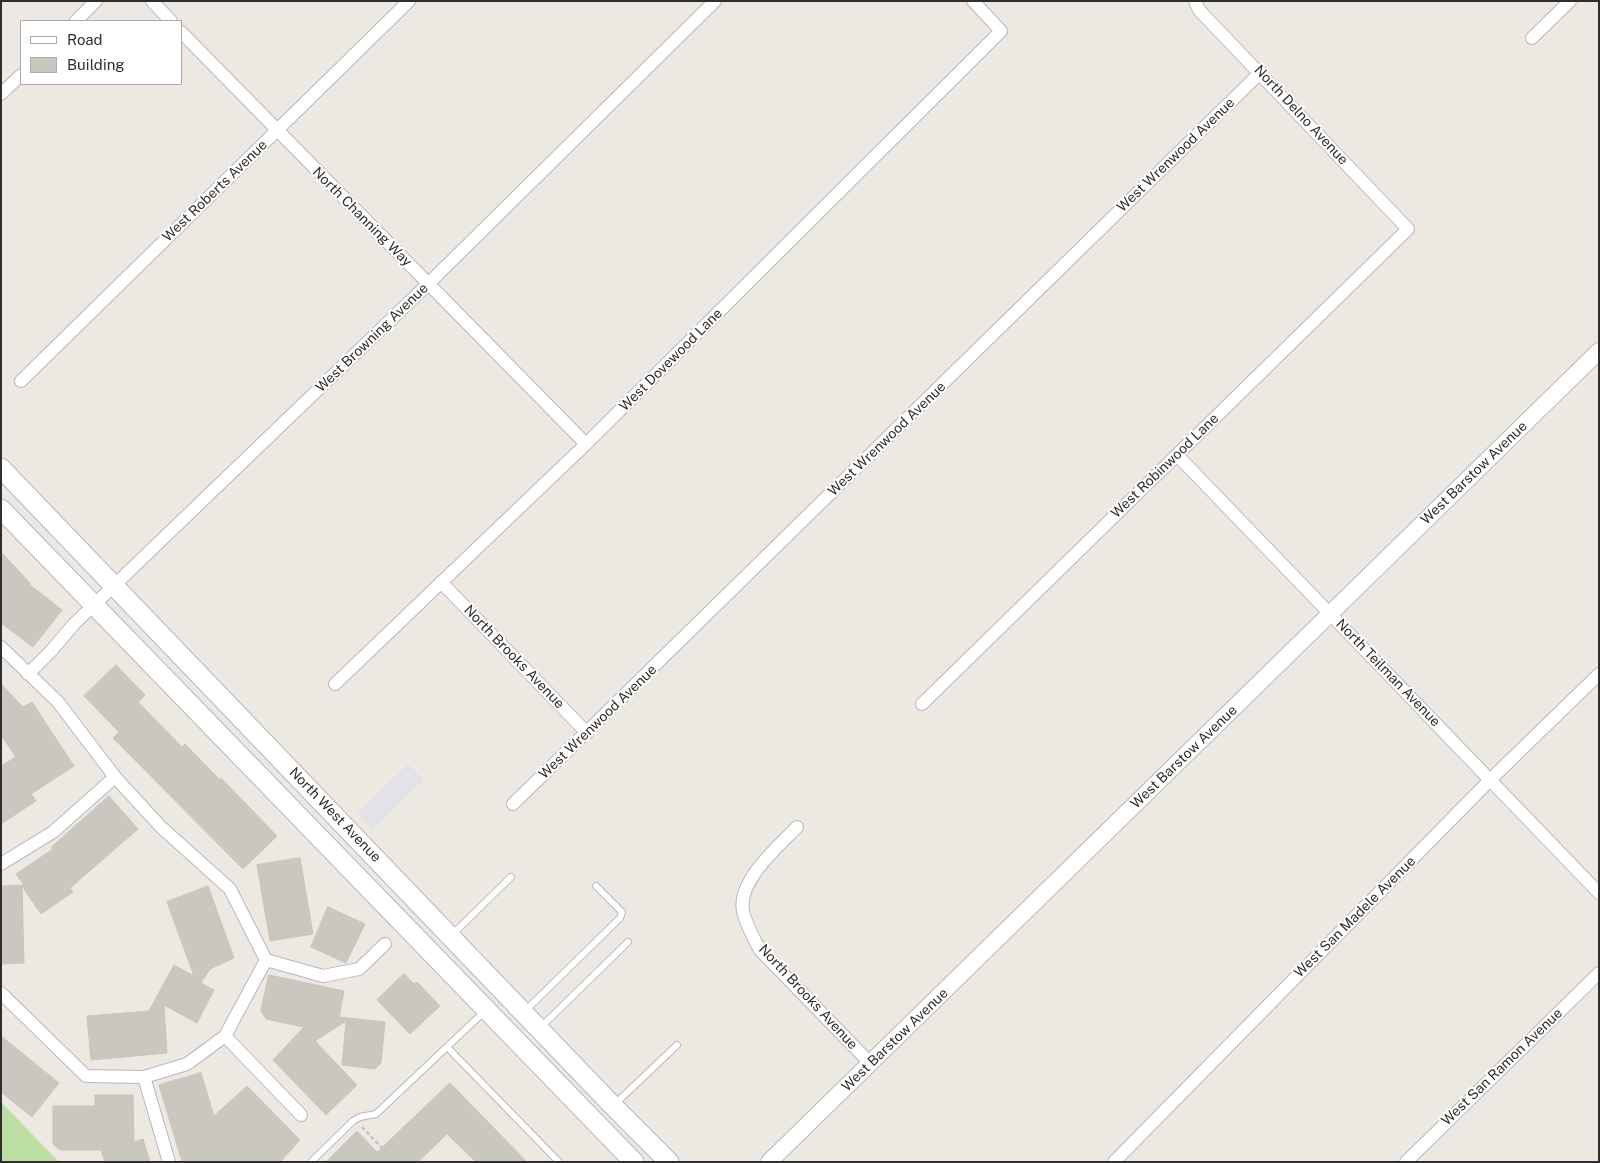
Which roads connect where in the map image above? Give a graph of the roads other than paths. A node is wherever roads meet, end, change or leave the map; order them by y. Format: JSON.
{"nodes":[{"id":1,"x":96,"y":1,"type":"edge"},
{"id":2,"x":152,"y":1,"type":"edge"},
{"id":3,"x":409,"y":1,"type":"edge"},
{"id":4,"x":715,"y":1,"type":"edge"},
{"id":5,"x":973,"y":1,"type":"edge"},
{"id":6,"x":1195,"y":1,"type":"edge"},
{"id":7,"x":1570,"y":1,"type":"edge"},
{"id":8,"x":77,"y":20,"type":"edge"},
{"id":9,"x":170,"y":20,"type":"edge"},
{"id":10,"x":182,"y":33,"type":"edge"},
{"id":11,"x":1532,"y":38,"type":"dead end"},
{"id":12,"x":1260,"y":72,"type":"junction"},
{"id":13,"x":20,"y":75,"type":"edge"},
{"id":14,"x":1,"y":94,"type":"edge"},
{"id":15,"x":277,"y":130,"type":"junction"},
{"id":16,"x":1408,"y":229,"type":"joint"},
{"id":17,"x":428,"y":284,"type":"junction"},
{"id":18,"x":1599,"y":351,"type":"edge"},
{"id":19,"x":21,"y":381,"type":"dead end"},
{"id":20,"x":586,"y":444,"type":"junction"},
{"id":21,"x":1178,"y":454,"type":"junction"},
{"id":22,"x":1,"y":468,"type":"edge"},
{"id":23,"x":1,"y":509,"type":"edge"},
{"id":24,"x":442,"y":582,"type":"junction"},
{"id":25,"x":115,"y":585,"type":"junction"},
{"id":26,"x":94,"y":605,"type":"junction"},
{"id":27,"x":1331,"y":613,"type":"junction"},
{"id":28,"x":1,"y":648,"type":"edge"},
{"id":29,"x":28,"y":674,"type":"junction"},
{"id":30,"x":1599,"y":674,"type":"edge"},
{"id":31,"x":336,"y":684,"type":"dead end"},
{"id":32,"x":922,"y":704,"type":"dead end"},
{"id":33,"x":587,"y":733,"type":"junction"},
{"id":34,"x":115,"y":777,"type":"junction"},
{"id":35,"x":1490,"y":780,"type":"junction"},
{"id":36,"x":513,"y":804,"type":"dead end"},
{"id":37,"x":797,"y":827,"type":"dead end"},
{"id":38,"x":1,"y":864,"type":"edge"},
{"id":39,"x":511,"y":877,"type":"dead end"},
{"id":40,"x":596,"y":886,"type":"dead end"},
{"id":41,"x":1599,"y":893,"type":"edge"},
{"id":42,"x":451,"y":936,"type":"junction"},
{"id":43,"x":628,"y":942,"type":"dead end"},
{"id":44,"x":385,"y":944,"type":"dead end"},
{"id":45,"x":266,"y":960,"type":"junction"},
{"id":46,"x":1599,"y":973,"type":"edge"},
{"id":47,"x":1,"y":993,"type":"edge"},
{"id":48,"x":487,"y":1009,"type":"junction"},
{"id":49,"x":524,"y":1012,"type":"junction"},
{"id":50,"x":540,"y":1028,"type":"junction"},
{"id":51,"x":225,"y":1036,"type":"junction"},
{"id":52,"x":677,"y":1045,"type":"dead end"},
{"id":53,"x":447,"y":1047,"type":"junction"},
{"id":54,"x":871,"y":1064,"type":"junction"},
{"id":55,"x":144,"y":1077,"type":"junction"},
{"id":56,"x":613,"y":1106,"type":"junction"},
{"id":57,"x":301,"y":1115,"type":"dead end"},
{"id":58,"x":169,"y":1162,"type":"edge"},
{"id":59,"x":311,"y":1162,"type":"edge"},
{"id":60,"x":559,"y":1162,"type":"edge"},
{"id":61,"x":634,"y":1162,"type":"edge"},
{"id":62,"x":669,"y":1162,"type":"edge"},
{"id":63,"x":769,"y":1162,"type":"edge"},
{"id":64,"x":1114,"y":1162,"type":"edge"},
{"id":65,"x":1406,"y":1162,"type":"edge"}],
"edges":[{"from":1,"to":8,"type":"street"},
{"from":2,"to":9,"type":"street"},
{"from":3,"to":15,"type":"street","name":"West Roberts Avenue"},
{"from":4,"to":17,"type":"street","name":"West Browning Avenue"},
{"from":5,"to":20,"type":"street","name":"West Dovewood Lane"},
{"from":6,"to":12,"type":"street","name":"North Delno Avenue"},
{"from":7,"to":11,"type":"street"},
{"from":10,"to":15,"type":"street","name":"North Channing Way"},
{"from":12,"to":16,"type":"street","name":"North Delno Avenue"},
{"from":12,"to":33,"type":"street","name":"West Wrenwood Avenue"},
{"from":13,"to":14,"type":"street"},
{"from":15,"to":17,"type":"street","name":"North Channing Way"},
{"from":15,"to":19,"type":"street","name":"West Roberts Avenue"},
{"from":16,"to":21,"type":"street","name":"West Robinwood Lane"},
{"from":17,"to":20,"type":"street","name":"North Channing Way"},
{"from":17,"to":25,"type":"street","name":"West Browning Avenue"},
{"from":18,"to":27,"type":"street","name":"West Barstow Avenue"},
{"from":20,"to":24,"type":"street","name":"West Dovewood Lane"},
{"from":21,"to":27,"type":"street","name":"North Teilman Avenue"},
{"from":21,"to":32,"type":"street","name":"West Robinwood Lane"},
{"from":22,"to":25,"type":"main road","name":"North West Avenue"},
{"from":23,"to":26,"type":"main road","name":"North West Avenue"},
{"from":24,"to":31,"type":"street","name":"West Dovewood Lane"},
{"from":24,"to":33,"type":"street","name":"North Brooks Avenue"},
{"from":25,"to":26,"type":"street","name":"West Browning Avenue"},
{"from":25,"to":42,"type":"main road","name":"North West Avenue"},
{"from":26,"to":29,"type":"street","name":"West Browning Avenue"},
{"from":26,"to":48,"type":"main road","name":"North West Avenue"},
{"from":27,"to":35,"type":"street","name":"North Teilman Avenue"},
{"from":27,"to":54,"type":"street","name":"West Barstow Avenue"},
{"from":28,"to":29,"type":"street"},
{"from":29,"to":34,"type":"street"},
{"from":30,"to":35,"type":"street","name":"West San Madele Avenue"},
{"from":33,"to":36,"type":"street","name":"West Wrenwood Avenue"},
{"from":34,"to":38,"type":"street"},
{"from":34,"to":45,"type":"street"},
{"from":35,"to":41,"type":"street","name":"North Teilman Avenue"},
{"from":35,"to":64,"type":"street","name":"West San Madele Avenue"},
{"from":37,"to":54,"type":"street","name":"North Brooks Avenue"},
{"from":39,"to":42,"type":"lane"},
{"from":40,"to":49,"type":"lane"},
{"from":42,"to":49,"type":"main road","name":"North West Avenue"},
{"from":43,"to":50,"type":"lane"},
{"from":44,"to":45,"type":"street"},
{"from":45,"to":51,"type":"street"},
{"from":46,"to":65,"type":"street","name":"West San Ramon Avenue"},
{"from":47,"to":55,"type":"street"},
{"from":48,"to":53,"type":"lane"},
{"from":48,"to":61,"type":"main road","name":"North West Avenue"},
{"from":49,"to":50,"type":"main road","name":"North West Avenue"},
{"from":50,"to":56,"type":"main road","name":"North West Avenue"},
{"from":51,"to":55,"type":"street"},
{"from":51,"to":57,"type":"street"},
{"from":52,"to":56,"type":"lane"},
{"from":53,"to":59,"type":"lane"},
{"from":53,"to":60,"type":"lane"},
{"from":54,"to":63,"type":"street","name":"West Barstow Avenue"},
{"from":55,"to":58,"type":"street"},
{"from":56,"to":62,"type":"main road","name":"North West Avenue"}]}
